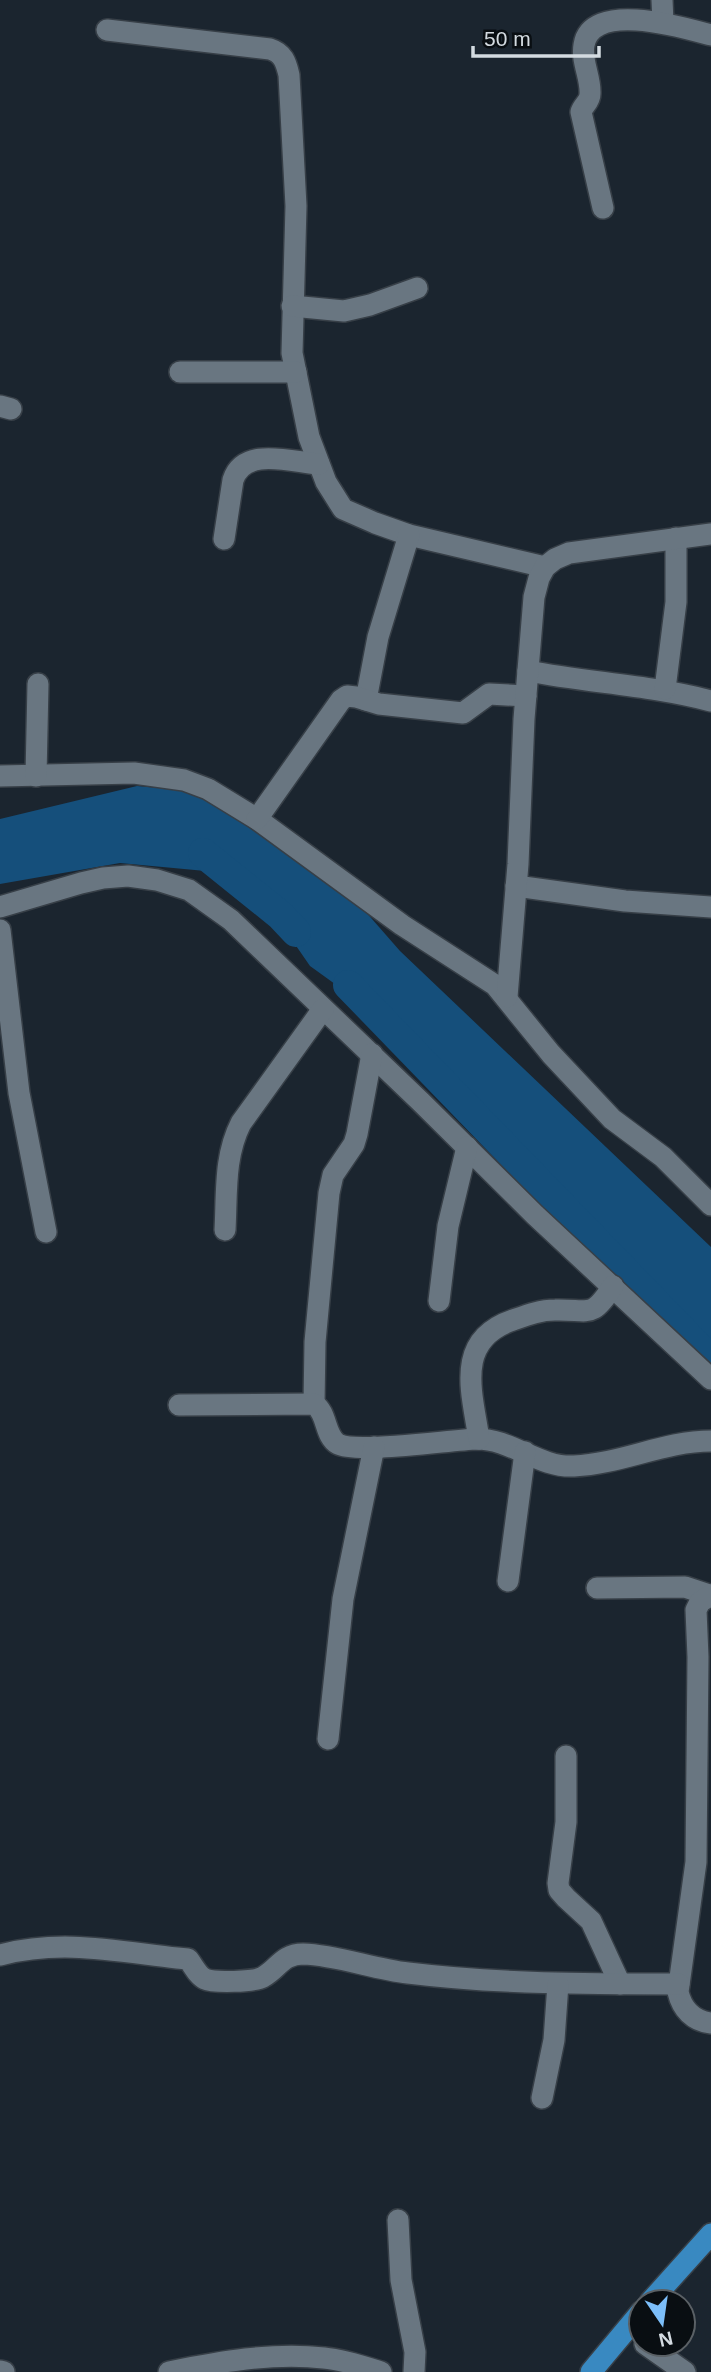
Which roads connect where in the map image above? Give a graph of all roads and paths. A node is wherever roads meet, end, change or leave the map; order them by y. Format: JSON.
{"nodes":[{"id":1,"x":662,"y":0,"type":"edge"},
{"id":2,"x":663,"y":22,"type":"junction"},
{"id":3,"x":107,"y":30,"type":"dead end"},
{"id":4,"x":711,"y":35,"type":"edge"},
{"id":5,"x":603,"y":208,"type":"dead end"},
{"id":6,"x":417,"y":288,"type":"dead end"},
{"id":7,"x":292,"y":306,"type":"junction"},
{"id":8,"x":180,"y":372,"type":"dead end"},
{"id":9,"x":296,"y":372,"type":"junction"},
{"id":10,"x":319,"y":464,"type":"junction"},
{"id":11,"x":711,"y":534,"type":"edge"},
{"id":12,"x":409,"y":535,"type":"junction"},
{"id":13,"x":676,"y":538,"type":"junction"},
{"id":14,"x":224,"y":539,"type":"dead end"},
{"id":15,"x":545,"y":567,"type":"junction"},
{"id":16,"x":528,"y":671,"type":"junction"},
{"id":17,"x":38,"y":684,"type":"dead end"},
{"id":18,"x":665,"y":690,"type":"junction"},
{"id":19,"x":526,"y":696,"type":"junction"},
{"id":20,"x":366,"y":700,"type":"junction"},
{"id":21,"x":711,"y":701,"type":"edge"},
{"id":22,"x":0,"y":776,"type":"edge"},
{"id":23,"x":36,"y":776,"type":"junction"},
{"id":24,"x":257,"y":819,"type":"junction"},
{"id":25,"x":516,"y":886,"type":"junction"},
{"id":26,"x":0,"y":907,"type":"edge"},
{"id":27,"x":711,"y":907,"type":"edge"},
{"id":28,"x":0,"y":930,"type":"edge"},
{"id":29,"x":507,"y":997,"type":"junction"},
{"id":30,"x":323,"y":1009,"type":"junction"},
{"id":31,"x":372,"y":1054,"type":"junction"},
{"id":32,"x":467,"y":1147,"type":"junction"},
{"id":33,"x":711,"y":1205,"type":"edge"},
{"id":34,"x":225,"y":1230,"type":"dead end"},
{"id":35,"x":46,"y":1231,"type":"dead end"},
{"id":36,"x":613,"y":1286,"type":"junction"},
{"id":37,"x":439,"y":1301,"type":"dead end"},
{"id":38,"x":711,"y":1379,"type":"edge"},
{"id":39,"x":314,"y":1404,"type":"junction"},
{"id":40,"x":179,"y":1405,"type":"dead end"},
{"id":41,"x":479,"y":1439,"type":"junction"},
{"id":42,"x":711,"y":1441,"type":"edge"},
{"id":43,"x":374,"y":1447,"type":"junction"},
{"id":44,"x":525,"y":1452,"type":"junction"},
{"id":45,"x":508,"y":1581,"type":"dead end"},
{"id":46,"x":597,"y":1588,"type":"dead end"},
{"id":47,"x":710,"y":1595,"type":"edge"},
{"id":48,"x":328,"y":1739,"type":"dead end"},
{"id":49,"x":566,"y":1756,"type":"dead end"},
{"id":50,"x":0,"y":1955,"type":"edge"},
{"id":51,"x":558,"y":1984,"type":"junction"},
{"id":52,"x":621,"y":1984,"type":"junction"},
{"id":53,"x":679,"y":1984,"type":"junction"},
{"id":54,"x":711,"y":2023,"type":"edge"},
{"id":55,"x":542,"y":2098,"type":"dead end"},
{"id":56,"x":398,"y":2220,"type":"dead end"},
{"id":57,"x":711,"y":2234,"type":"edge"},
{"id":58,"x":663,"y":2288,"type":"edge"},
{"id":59,"x":627,"y":2340,"type":"edge"},
{"id":60,"x":665,"y":2358,"type":"edge"},
{"id":61,"x":294,"y":2364,"type":"edge"},
{"id":62,"x":224,"y":2367,"type":"edge"},
{"id":63,"x":169,"y":2372,"type":"edge"},
{"id":64,"x":382,"y":2372,"type":"edge"},
{"id":65,"x":414,"y":2372,"type":"edge"},
{"id":66,"x":592,"y":2372,"type":"edge"},
{"id":67,"x":685,"y":2372,"type":"edge"}],
"edges":[{"from":1,"to":2,"type":"street"},
{"from":2,"to":4,"type":"street"},
{"from":2,"to":5,"type":"street"},
{"from":3,"to":7,"type":"street"},
{"from":6,"to":7,"type":"street"},
{"from":7,"to":9,"type":"street"},
{"from":8,"to":9,"type":"street"},
{"from":9,"to":10,"type":"street"},
{"from":10,"to":12,"type":"street"},
{"from":10,"to":14,"type":"street"},
{"from":11,"to":13,"type":"street"},
{"from":12,"to":15,"type":"street"},
{"from":12,"to":20,"type":"street"},
{"from":13,"to":15,"type":"street"},
{"from":13,"to":18,"type":"street"},
{"from":15,"to":16,"type":"street"},
{"from":16,"to":18,"type":"street"},
{"from":16,"to":19,"type":"street"},
{"from":17,"to":23,"type":"street"},
{"from":18,"to":21,"type":"street"},
{"from":19,"to":20,"type":"street"},
{"from":19,"to":25,"type":"street"},
{"from":20,"to":24,"type":"street"},
{"from":22,"to":23,"type":"street"},
{"from":23,"to":24,"type":"street"},
{"from":24,"to":29,"type":"street"},
{"from":25,"to":27,"type":"street"},
{"from":25,"to":29,"type":"street"},
{"from":26,"to":30,"type":"street"},
{"from":28,"to":35,"type":"street"},
{"from":29,"to":33,"type":"street"},
{"from":30,"to":31,"type":"street"},
{"from":30,"to":34,"type":"street"},
{"from":31,"to":32,"type":"street"},
{"from":31,"to":39,"type":"street"},
{"from":32,"to":36,"type":"street"},
{"from":32,"to":37,"type":"street"},
{"from":36,"to":38,"type":"street"},
{"from":36,"to":41,"type":"street"},
{"from":39,"to":40,"type":"street"},
{"from":39,"to":43,"type":"street"},
{"from":41,"to":43,"type":"street"},
{"from":41,"to":44,"type":"street"},
{"from":42,"to":44,"type":"street"},
{"from":43,"to":48,"type":"street"},
{"from":44,"to":45,"type":"street"},
{"from":46,"to":47,"type":"street"},
{"from":47,"to":53,"type":"street"},
{"from":49,"to":52,"type":"street"},
{"from":50,"to":51,"type":"street"},
{"from":51,"to":52,"type":"street"},
{"from":51,"to":55,"type":"street"},
{"from":52,"to":53,"type":"street"},
{"from":53,"to":54,"type":"street"},
{"from":56,"to":65,"type":"street"},
{"from":57,"to":58,"type":"main road"},
{"from":59,"to":66,"type":"main road"},
{"from":60,"to":67,"type":"street"},
{"from":61,"to":62,"type":"street"},
{"from":61,"to":64,"type":"street"},
{"from":62,"to":63,"type":"street"}]}
